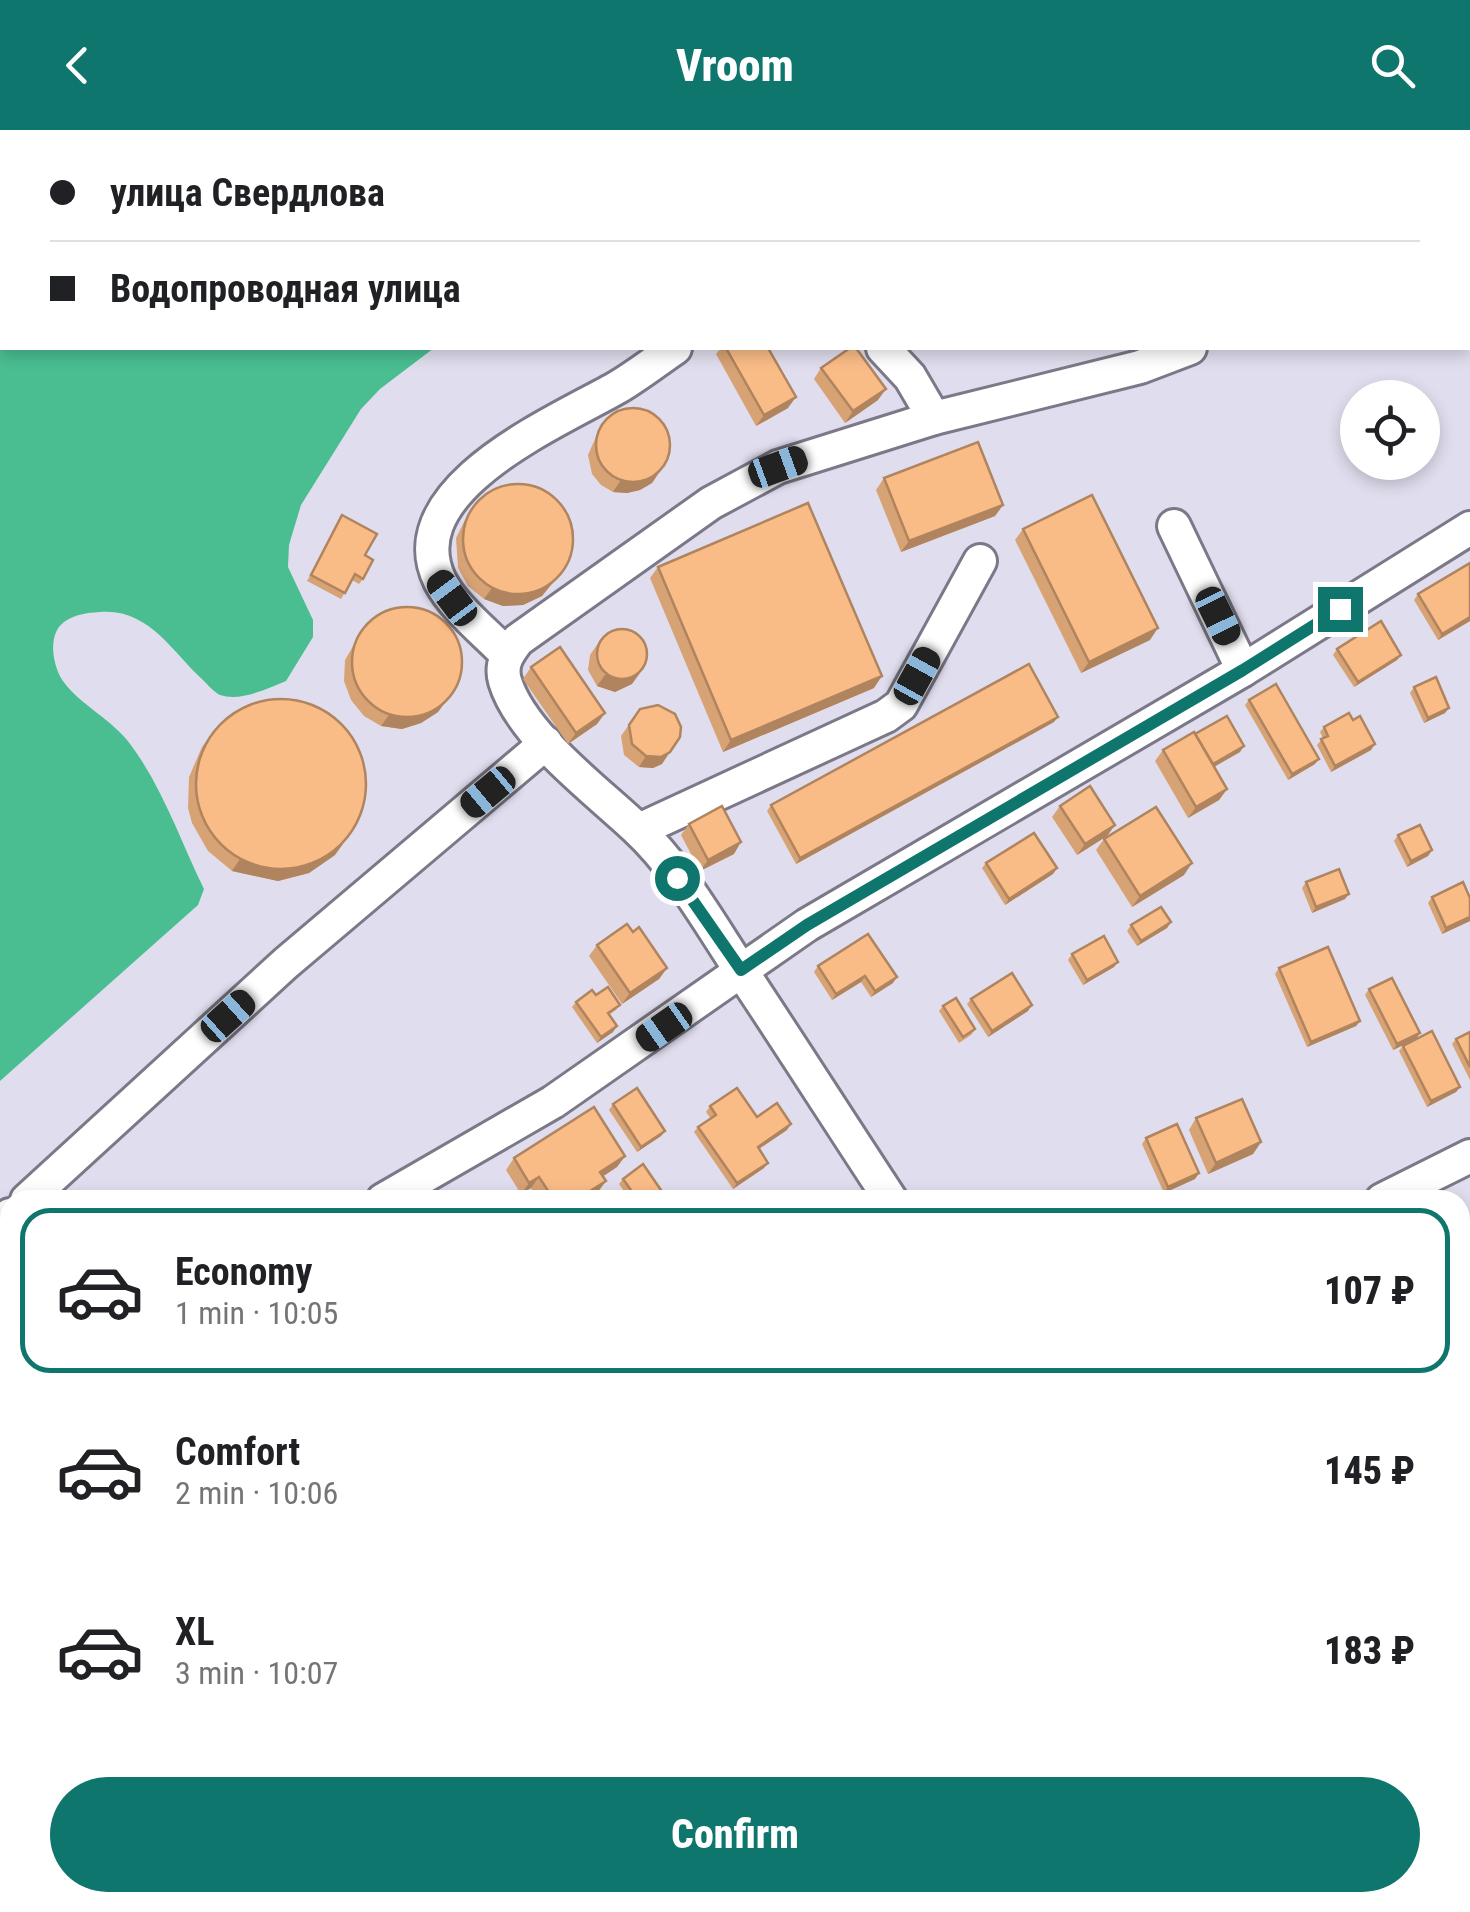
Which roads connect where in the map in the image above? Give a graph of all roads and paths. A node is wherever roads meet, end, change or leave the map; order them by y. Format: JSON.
{"nodes":[{"id":1,"x":672,"y":350,"type":"edge"},
{"id":2,"x":885,"y":350,"type":"edge"},
{"id":3,"x":1185,"y":350,"type":"edge"},
{"id":4,"x":934,"y":418,"type":"junction"},
{"id":5,"x":1174,"y":526,"type":"dead end"},
{"id":6,"x":1470,"y":528,"type":"edge"},
{"id":7,"x":980,"y":561,"type":"dead end"},
{"id":8,"x":506,"y":654,"type":"junction"},
{"id":9,"x":1243,"y":670,"type":"junction"},
{"id":10,"x":546,"y":743,"type":"junction"},
{"id":11,"x":639,"y":830,"type":"junction"},
{"id":12,"x":741,"y":970,"type":"junction"},
{"id":13,"x":1470,"y":1156,"type":"edge"},
{"id":14,"x":38,"y":1190,"type":"edge"},
{"id":15,"x":400,"y":1190,"type":"edge"},
{"id":16,"x":884,"y":1190,"type":"edge"},
{"id":17,"x":1402,"y":1190,"type":"edge"}],
"edges":[{"from":1,"to":8,"type":"street"},
{"from":2,"to":4,"type":"street"},
{"from":3,"to":4,"type":"street"},
{"from":4,"to":8,"type":"street"},
{"from":5,"to":9,"type":"street"},
{"from":6,"to":9,"type":"street"},
{"from":7,"to":11,"type":"street"},
{"from":8,"to":10,"type":"street"},
{"from":9,"to":12,"type":"street"},
{"from":10,"to":11,"type":"street"},
{"from":10,"to":14,"type":"street"},
{"from":11,"to":12,"type":"street"},
{"from":12,"to":15,"type":"street"},
{"from":12,"to":16,"type":"street"},
{"from":13,"to":17,"type":"street"}]}
